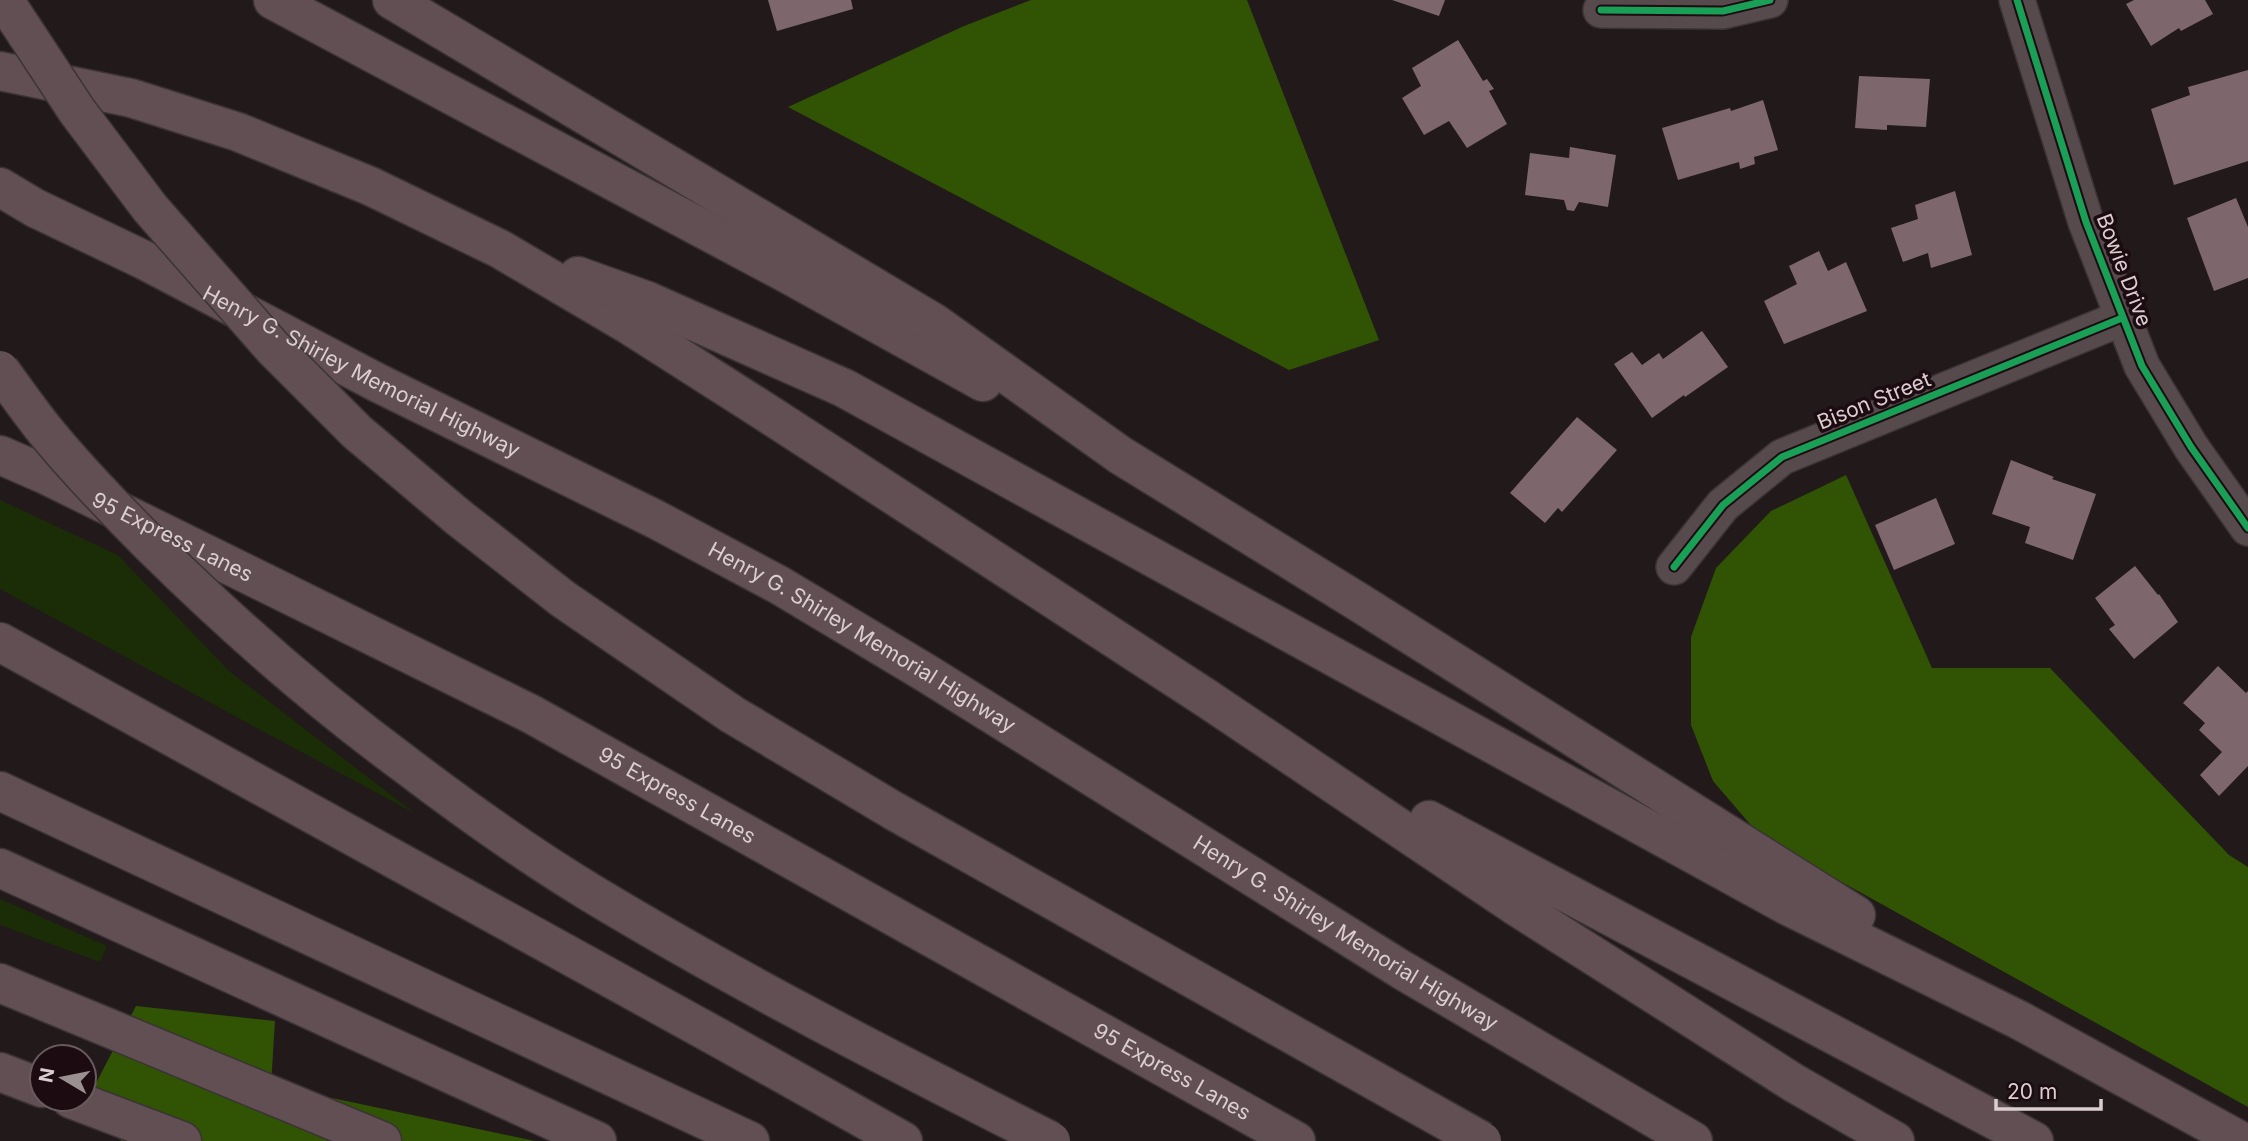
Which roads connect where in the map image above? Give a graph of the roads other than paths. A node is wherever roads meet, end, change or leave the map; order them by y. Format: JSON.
{"nodes":[{"id":1,"x":4,"y":0,"type":"edge"},
{"id":2,"x":273,"y":0,"type":"edge"},
{"id":3,"x":392,"y":0,"type":"edge"},
{"id":4,"x":1770,"y":0,"type":"edge"},
{"id":5,"x":2017,"y":0,"type":"edge"},
{"id":6,"x":1601,"y":10,"type":"dead end"},
{"id":7,"x":0,"y":71,"type":"edge"},
{"id":8,"x":0,"y":187,"type":"edge"},
{"id":9,"x":500,"y":249,"type":"junction"},
{"id":10,"x":2122,"y":318,"type":"junction"},
{"id":11,"x":0,"y":370,"type":"edge"},
{"id":12,"x":0,"y":446,"type":"edge"},
{"id":13,"x":0,"y":455,"type":"edge"},
{"id":14,"x":1121,"y":455,"type":"junction"},
{"id":15,"x":46,"y":475,"type":"junction"},
{"id":16,"x":2248,"y":528,"type":"edge"},
{"id":17,"x":1674,"y":567,"type":"dead end"},
{"id":18,"x":0,"y":642,"type":"edge"},
{"id":19,"x":1206,"y":698,"type":"junction"},
{"id":20,"x":0,"y":791,"type":"edge"},
{"id":21,"x":0,"y":869,"type":"edge"},
{"id":22,"x":0,"y":983,"type":"edge"},
{"id":23,"x":2019,"y":1020,"type":"junction"},
{"id":24,"x":0,"y":1072,"type":"edge"},
{"id":25,"x":28,"y":1083,"type":"edge"},
{"id":26,"x":98,"y":1109,"type":"edge"},
{"id":27,"x":182,"y":1141,"type":"edge"},
{"id":28,"x":382,"y":1141,"type":"edge"},
{"id":29,"x":597,"y":1141,"type":"edge"},
{"id":30,"x":750,"y":1141,"type":"edge"},
{"id":31,"x":903,"y":1141,"type":"edge"},
{"id":32,"x":1051,"y":1141,"type":"edge"},
{"id":33,"x":1296,"y":1141,"type":"edge"},
{"id":34,"x":1482,"y":1141,"type":"edge"},
{"id":35,"x":1693,"y":1141,"type":"edge"},
{"id":36,"x":1895,"y":1141,"type":"edge"},
{"id":37,"x":2034,"y":1141,"type":"edge"},
{"id":38,"x":2241,"y":1141,"type":"edge"}],
"edges":[{"from":1,"to":34,"type":"highway","bridge":true},
{"from":2,"to":14,"type":"highway"},
{"from":3,"to":14,"type":"highway"},
{"from":4,"to":6,"type":"street"},
{"from":5,"to":10,"type":"street","name":"Bowie Drive"},
{"from":7,"to":9,"type":"highway"},
{"from":8,"to":35,"type":"highway","name":"Henry G. Shirley Memorial Highway"},
{"from":9,"to":19,"type":"highway"},
{"from":9,"to":23,"type":"highway"},
{"from":10,"to":16,"type":"street","name":"Bowie Drive"},
{"from":10,"to":17,"type":"street","name":"Bison Street"},
{"from":11,"to":32,"type":"highway","bridge":true},
{"from":12,"to":15,"type":"highway"},
{"from":13,"to":15,"type":"highway"},
{"from":14,"to":23,"type":"highway"},
{"from":15,"to":33,"type":"highway","name":"95 Express Lanes"},
{"from":18,"to":31,"type":"highway"},
{"from":19,"to":36,"type":"highway"},
{"from":19,"to":37,"type":"highway"},
{"from":20,"to":30,"type":"highway"},
{"from":21,"to":29,"type":"highway"},
{"from":22,"to":28,"type":"highway"},
{"from":23,"to":38,"type":"highway"},
{"from":24,"to":25,"type":"highway"},
{"from":26,"to":27,"type":"highway"}]}
